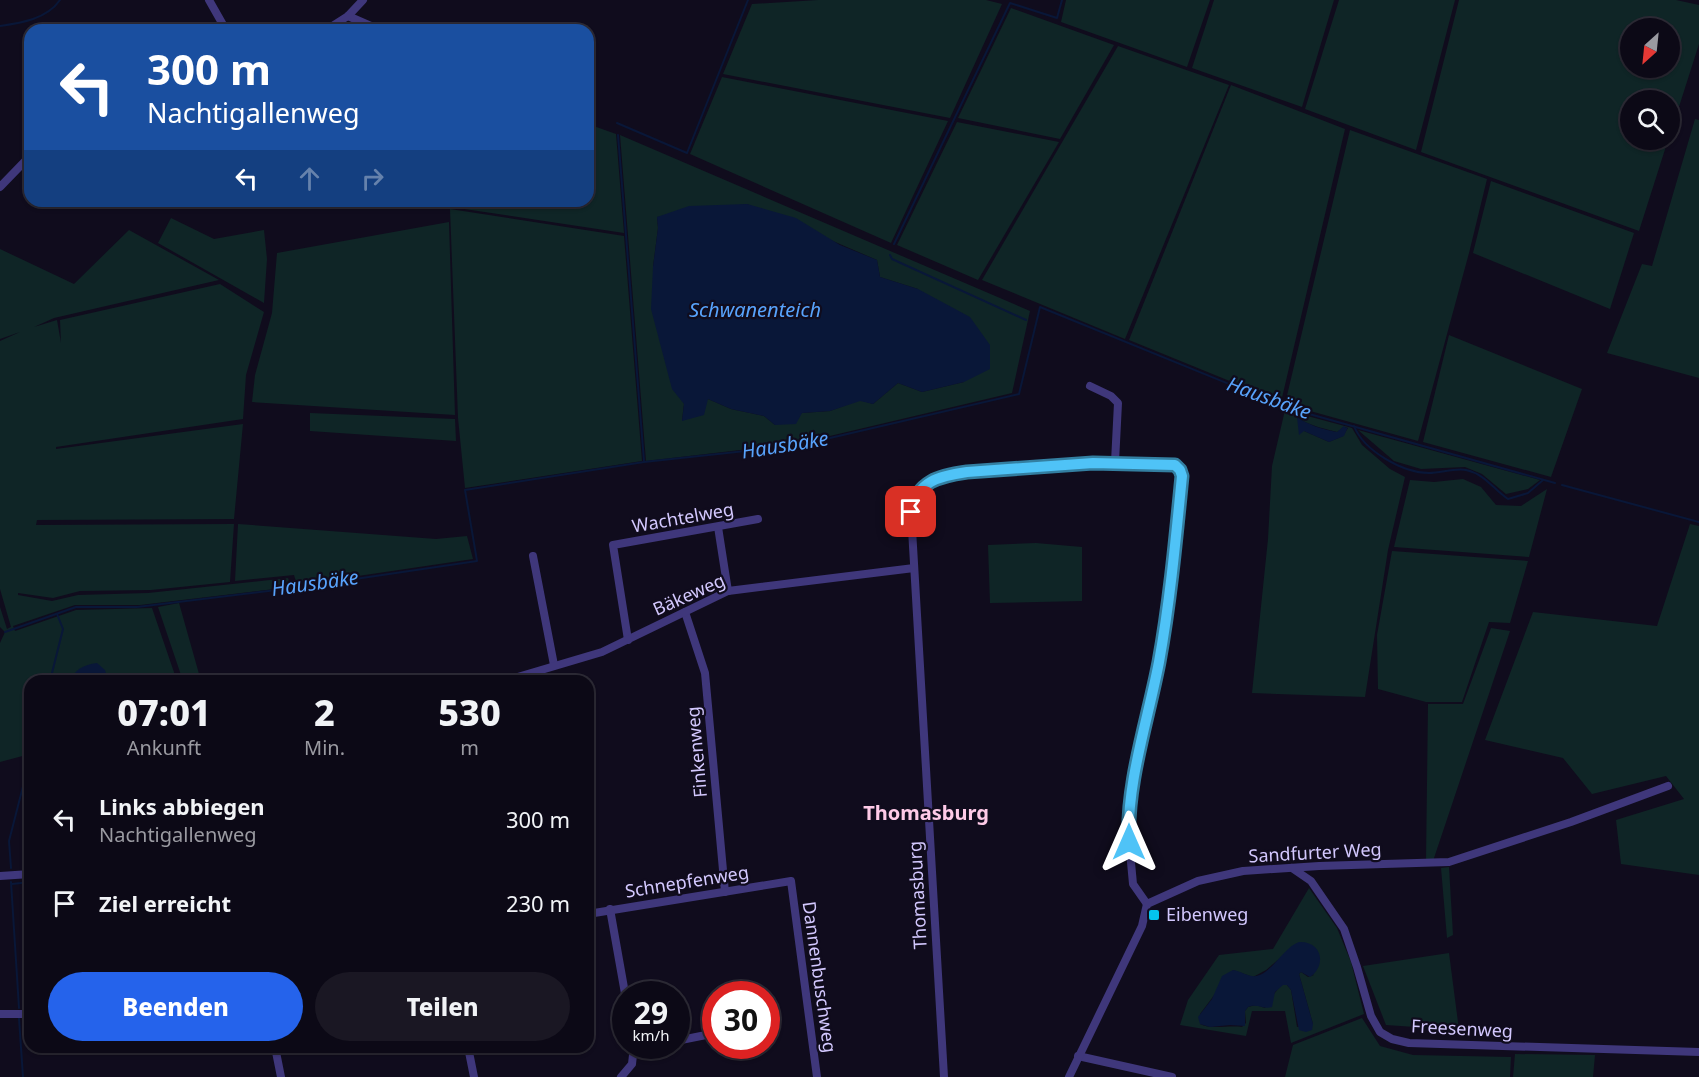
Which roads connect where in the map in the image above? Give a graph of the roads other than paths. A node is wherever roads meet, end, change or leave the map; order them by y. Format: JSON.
{"nodes":[{"id":1,"x":209,"y":0,"type":"edge"},
{"id":2,"x":363,"y":0,"type":"edge"},
{"id":3,"x":348,"y":16,"type":"junction"},
{"id":4,"x":223,"y":24,"type":"edge"},
{"id":5,"x":336,"y":24,"type":"edge"},
{"id":6,"x":366,"y":24,"type":"edge"},
{"id":7,"x":24,"y":162,"type":"edge"},
{"id":8,"x":0,"y":187,"type":"edge"},
{"id":9,"x":1090,"y":386,"type":"dead end"},
{"id":10,"x":1115,"y":462,"type":"junction"},
{"id":11,"x":758,"y":519,"type":"dead end"},
{"id":12,"x":718,"y":527,"type":"junction"},
{"id":13,"x":533,"y":556,"type":"dead end"},
{"id":14,"x":914,"y":568,"type":"junction"},
{"id":15,"x":729,"y":591,"type":"junction"},
{"id":16,"x":685,"y":612,"type":"junction"},
{"id":17,"x":628,"y":640,"type":"junction"},
{"id":18,"x":554,"y":665,"type":"junction"},
{"id":19,"x":523,"y":675,"type":"edge"},
{"id":20,"x":1668,"y":786,"type":"dead end"},
{"id":21,"x":1292,"y":868,"type":"junction"},
{"id":22,"x":24,"y":874,"type":"edge"},
{"id":23,"x":0,"y":876,"type":"edge"},
{"id":24,"x":791,"y":881,"type":"joint"},
{"id":25,"x":725,"y":892,"type":"junction"},
{"id":26,"x":1147,"y":904,"type":"junction"},
{"id":27,"x":610,"y":909,"type":"junction"},
{"id":28,"x":594,"y":913,"type":"edge"},
{"id":29,"x":623,"y":981,"type":"edge"},
{"id":30,"x":0,"y":1014,"type":"edge"},
{"id":31,"x":24,"y":1014,"type":"edge"},
{"id":32,"x":276,"y":1053,"type":"edge"},
{"id":33,"x":469,"y":1053,"type":"edge"},
{"id":34,"x":1699,"y":1053,"type":"edge"},
{"id":35,"x":1078,"y":1056,"type":"junction"},
{"id":36,"x":633,"y":1059,"type":"edge"},
{"id":37,"x":281,"y":1077,"type":"edge"},
{"id":38,"x":474,"y":1077,"type":"edge"},
{"id":39,"x":621,"y":1077,"type":"edge"},
{"id":40,"x":817,"y":1077,"type":"edge"},
{"id":41,"x":944,"y":1077,"type":"edge"},
{"id":42,"x":1069,"y":1077,"type":"edge"},
{"id":43,"x":1172,"y":1077,"type":"edge"}],
"edges":[{"from":1,"to":4,"type":"street"},
{"from":2,"to":3,"type":"street"},
{"from":3,"to":5,"type":"street"},
{"from":3,"to":6,"type":"street"},
{"from":7,"to":8,"type":"street"},
{"from":9,"to":10,"type":"street"},
{"from":10,"to":14,"type":"street","name":"Thomasburg"},
{"from":10,"to":26,"type":"street","name":"Thomasburg"},
{"from":11,"to":12,"type":"street","name":"Wachtelweg"},
{"from":12,"to":15,"type":"street"},
{"from":12,"to":17,"type":"street","name":"Wachtelweg"},
{"from":13,"to":18,"type":"street"},
{"from":14,"to":15,"type":"street","name":"Bäkeweg"},
{"from":14,"to":41,"type":"street","name":"Thomasburg"},
{"from":15,"to":16,"type":"street","name":"Bäkeweg"},
{"from":16,"to":17,"type":"street","name":"Bäkeweg"},
{"from":16,"to":25,"type":"street","name":"Finkenweg"},
{"from":17,"to":18,"type":"street","name":"Bäkeweg"},
{"from":18,"to":19,"type":"street","name":"Bäkeweg"},
{"from":20,"to":21,"type":"street","name":"Sandfurter Weg"},
{"from":21,"to":26,"type":"street","name":"Sandfurter Weg"},
{"from":21,"to":34,"type":"street","name":"Freesenweg"},
{"from":22,"to":23,"type":"street"},
{"from":24,"to":25,"type":"street","name":"Schnepfenweg"},
{"from":24,"to":40,"type":"street","name":"Dannenbuschweg"},
{"from":25,"to":27,"type":"street","name":"Schnepfenweg"},
{"from":26,"to":35,"type":"street"},
{"from":27,"to":28,"type":"street","name":"Schnepfenweg"},
{"from":27,"to":29,"type":"street"},
{"from":30,"to":31,"type":"street"},
{"from":32,"to":37,"type":"street"},
{"from":33,"to":38,"type":"street"},
{"from":35,"to":42,"type":"street"},
{"from":35,"to":43,"type":"street"},
{"from":36,"to":39,"type":"street"}]}
